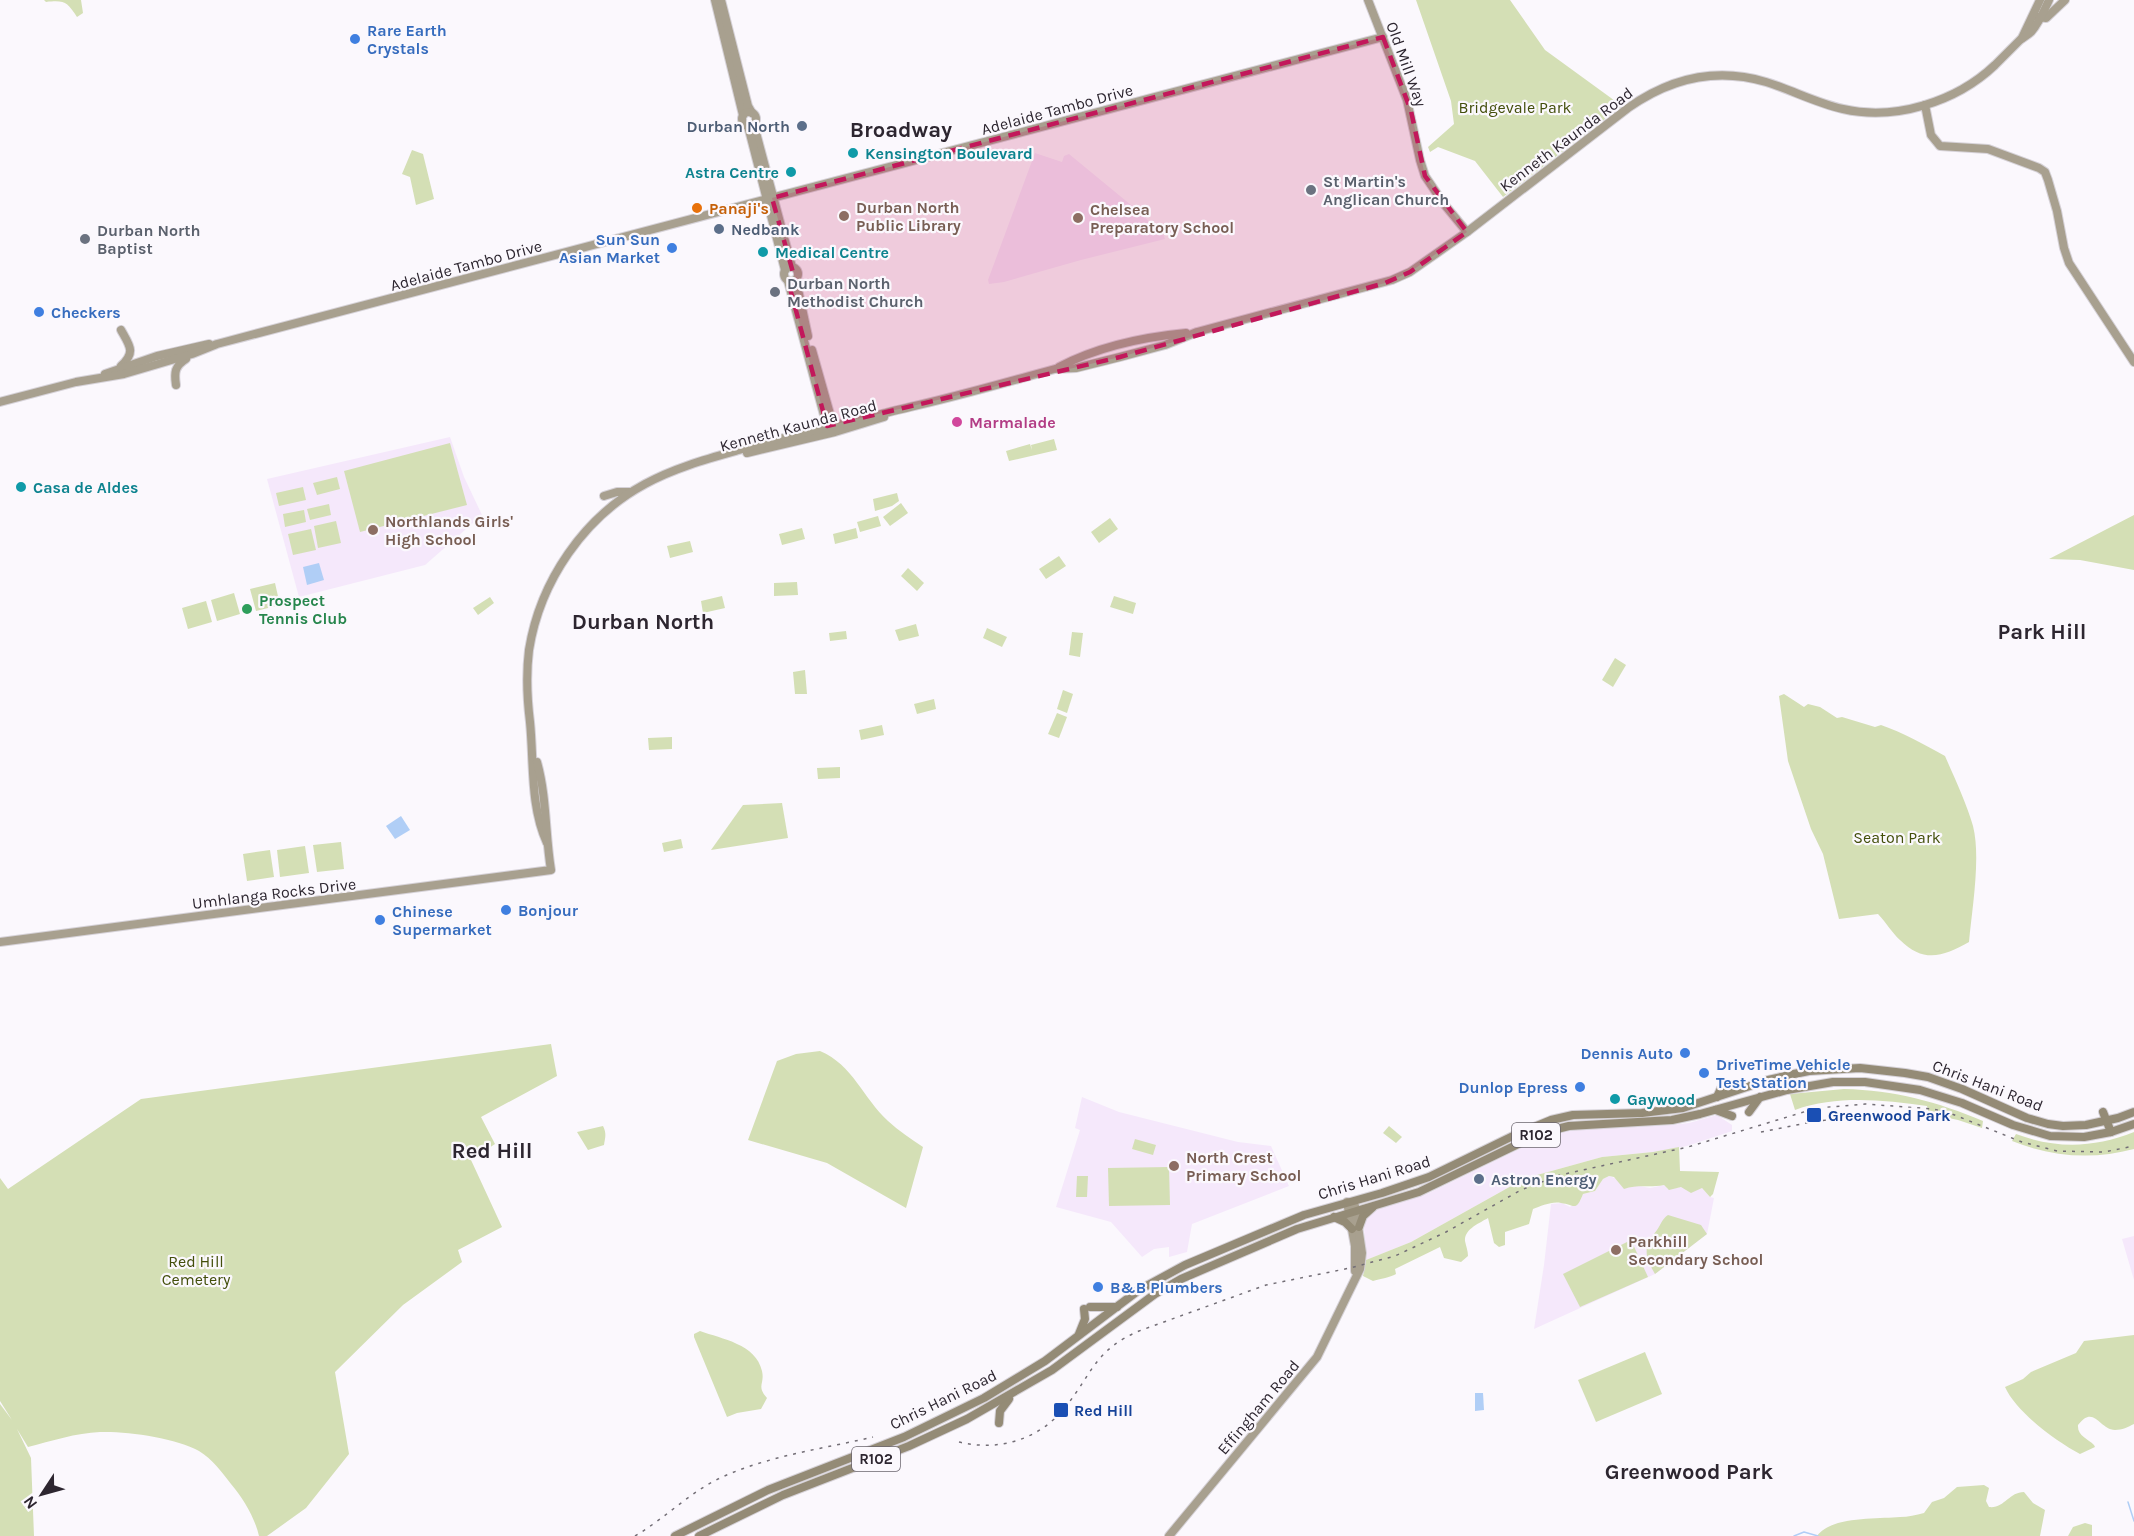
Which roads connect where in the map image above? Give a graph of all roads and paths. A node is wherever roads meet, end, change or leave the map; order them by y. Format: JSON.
{"nodes":[{"id":1,"x":715,"y":0,"type":"edge"},
{"id":2,"x":721,"y":0,"type":"edge"},
{"id":3,"x":1368,"y":0,"type":"edge"},
{"id":4,"x":2040,"y":0,"type":"edge"},
{"id":5,"x":2049,"y":0,"type":"edge"},
{"id":6,"x":2065,"y":0,"type":"edge"},
{"id":7,"x":2037,"y":17,"type":"junction"},
{"id":8,"x":1383,"y":38,"type":"junction"},
{"id":9,"x":1925,"y":105,"type":"junction"},
{"id":10,"x":752,"y":113,"type":"junction"},
{"id":11,"x":743,"y":115,"type":"junction"},
{"id":12,"x":751,"y":125,"type":"junction"},
{"id":13,"x":769,"y":199,"type":"junction"},
{"id":14,"x":1467,"y":232,"type":"junction"},
{"id":15,"x":788,"y":268,"type":"junction"},
{"id":16,"x":792,"y":281,"type":"junction"},
{"id":17,"x":121,"y":330,"type":"dead end"},
{"id":18,"x":217,"y":344,"type":"junction"},
{"id":19,"x":200,"y":351,"type":"junction"},
{"id":20,"x":2134,"y":362,"type":"edge"},
{"id":21,"x":117,"y":369,"type":"junction"},
{"id":22,"x":96,"y":378,"type":"junction"},
{"id":23,"x":176,"y":385,"type":"dead end"},
{"id":24,"x":0,"y":402,"type":"edge"},
{"id":25,"x":831,"y":429,"type":"junction"},
{"id":26,"x":630,"y":492,"type":"junction"},
{"id":27,"x":604,"y":496,"type":"dead end"},
{"id":28,"x":547,"y":846,"type":"junction"},
{"id":29,"x":551,"y":870,"type":"joint"},
{"id":30,"x":536,"y":872,"type":"junction"},
{"id":31,"x":0,"y":942,"type":"edge"},
{"id":32,"x":1724,"y":1082,"type":"dead end"},
{"id":33,"x":1760,"y":1096,"type":"junction"},
{"id":34,"x":1716,"y":1098,"type":"junction"},
{"id":35,"x":1714,"y":1110,"type":"junction"},
{"id":36,"x":1749,"y":1112,"type":"dead end"},
{"id":37,"x":2134,"y":1112,"type":"edge"},
{"id":38,"x":1732,"y":1116,"type":"dead end"},
{"id":39,"x":2104,"y":1117,"type":"junction"},
{"id":40,"x":2134,"y":1124,"type":"edge"},
{"id":41,"x":2111,"y":1132,"type":"junction"},
{"id":42,"x":1351,"y":1201,"type":"junction"},
{"id":43,"x":1373,"y":1207,"type":"junction"},
{"id":44,"x":1353,"y":1212,"type":"junction"},
{"id":45,"x":1334,"y":1216,"type":"junction"},
{"id":46,"x":1356,"y":1228,"type":"junction"},
{"id":47,"x":1118,"y":1307,"type":"junction"},
{"id":48,"x":1078,"y":1337,"type":"junction"},
{"id":49,"x":1013,"y":1394,"type":"junction"},
{"id":50,"x":979,"y":1413,"type":"junction"},
{"id":51,"x":675,"y":1536,"type":"edge"},
{"id":52,"x":699,"y":1536,"type":"edge"},
{"id":53,"x":1169,"y":1536,"type":"edge"}],
"edges":[{"from":1,"to":11,"type":"street"},
{"from":2,"to":10,"type":"street"},
{"from":3,"to":8,"type":"street","name":"Old Mill Way"},
{"from":4,"to":7,"type":"street","name":"Kenneth Kaunda Road"},
{"from":5,"to":7,"type":"street","name":"Kenneth Kaunda Road"},
{"from":6,"to":7,"type":"street"},
{"from":7,"to":9,"type":"street","name":"Kenneth Kaunda Road"},
{"from":8,"to":13,"type":"street","name":"Adelaide Tambo Drive"},
{"from":8,"to":14,"type":"street","name":"Old Mill Way"},
{"from":9,"to":14,"type":"street","name":"Kenneth Kaunda Road"},
{"from":9,"to":20,"type":"street"},
{"from":10,"to":11,"type":"street"},
{"from":10,"to":12,"type":"street"},
{"from":11,"to":12,"type":"street"},
{"from":12,"to":13,"type":"street"},
{"from":13,"to":15,"type":"street"},
{"from":13,"to":18,"type":"street","name":"Adelaide Tambo Drive"},
{"from":14,"to":25,"type":"street","name":"Kenneth Kaunda Road"},
{"from":15,"to":16,"type":"street"},
{"from":15,"to":16,"type":"street"},
{"from":16,"to":25,"type":"street"},
{"from":17,"to":21,"type":"street"},
{"from":18,"to":19,"type":"street","name":"Adelaide Tambo Drive"},
{"from":18,"to":21,"type":"street","name":"Adelaide Tambo Drive"},
{"from":19,"to":22,"type":"street","name":"Adelaide Tambo Drive"},
{"from":19,"to":23,"type":"street"},
{"from":21,"to":22,"type":"street","name":"Adelaide Tambo Drive"},
{"from":22,"to":24,"type":"street","name":"Adelaide Tambo Drive"},
{"from":25,"to":26,"type":"street","name":"Kenneth Kaunda Road"},
{"from":26,"to":27,"type":"street"},
{"from":26,"to":28,"type":"street","name":"Kenneth Kaunda Road"},
{"from":28,"to":29,"type":"street","name":"Kenneth Kaunda Road"},
{"from":28,"to":30,"type":"street"},
{"from":29,"to":30,"type":"street","name":"Umhlanga Rocks Drive"},
{"from":30,"to":31,"type":"street","name":"Umhlanga Rocks Drive"},
{"from":32,"to":34,"type":"main road"},
{"from":33,"to":35,"type":"main road","name":"Chris Hani Road","number":"R102"},
{"from":33,"to":36,"type":"main road"},
{"from":33,"to":41,"type":"main road","name":"Chris Hani Road","number":"R102"},
{"from":34,"to":39,"type":"main road","name":"Chris Hani Road","number":"R102"},
{"from":34,"to":42,"type":"main road","name":"Chris Hani Road","number":"R102"},
{"from":35,"to":38,"type":"main road"},
{"from":35,"to":43,"type":"main road","name":"Chris Hani Road","number":"R102"},
{"from":37,"to":39,"type":"main road","name":"Chris Hani Road","number":"R102"},
{"from":39,"to":41,"type":"main road"},
{"from":40,"to":41,"type":"main road","name":"Chris Hani Road","number":"R102"},
{"from":42,"to":44,"type":"street","name":"Effingham Road"},
{"from":42,"to":47,"type":"main road","name":"Chris Hani Road","number":"R102"},
{"from":43,"to":44,"type":"main road","name":"Chris Hani Road","number":"R102"},
{"from":43,"to":46,"type":"main road"},
{"from":44,"to":45,"type":"main road","name":"Chris Hani Road","number":"R102"},
{"from":44,"to":46,"type":"street","name":"Effingham Road"},
{"from":45,"to":46,"type":"main road"},
{"from":45,"to":49,"type":"main road","name":"Chris Hani Road","number":"R102"},
{"from":46,"to":53,"type":"street","name":"Effingham Road"},
{"from":47,"to":48,"type":"main road","name":"Chris Hani Road","number":"R102"},
{"from":47,"to":48,"type":"main road"},
{"from":48,"to":51,"type":"main road","name":"Chris Hani Road","number":"R102"},
{"from":49,"to":50,"type":"main road","name":"Chris Hani Road","number":"R102"},
{"from":49,"to":50,"type":"main road"},
{"from":50,"to":52,"type":"main road","name":"Chris Hani Road","number":"R102"}]}
